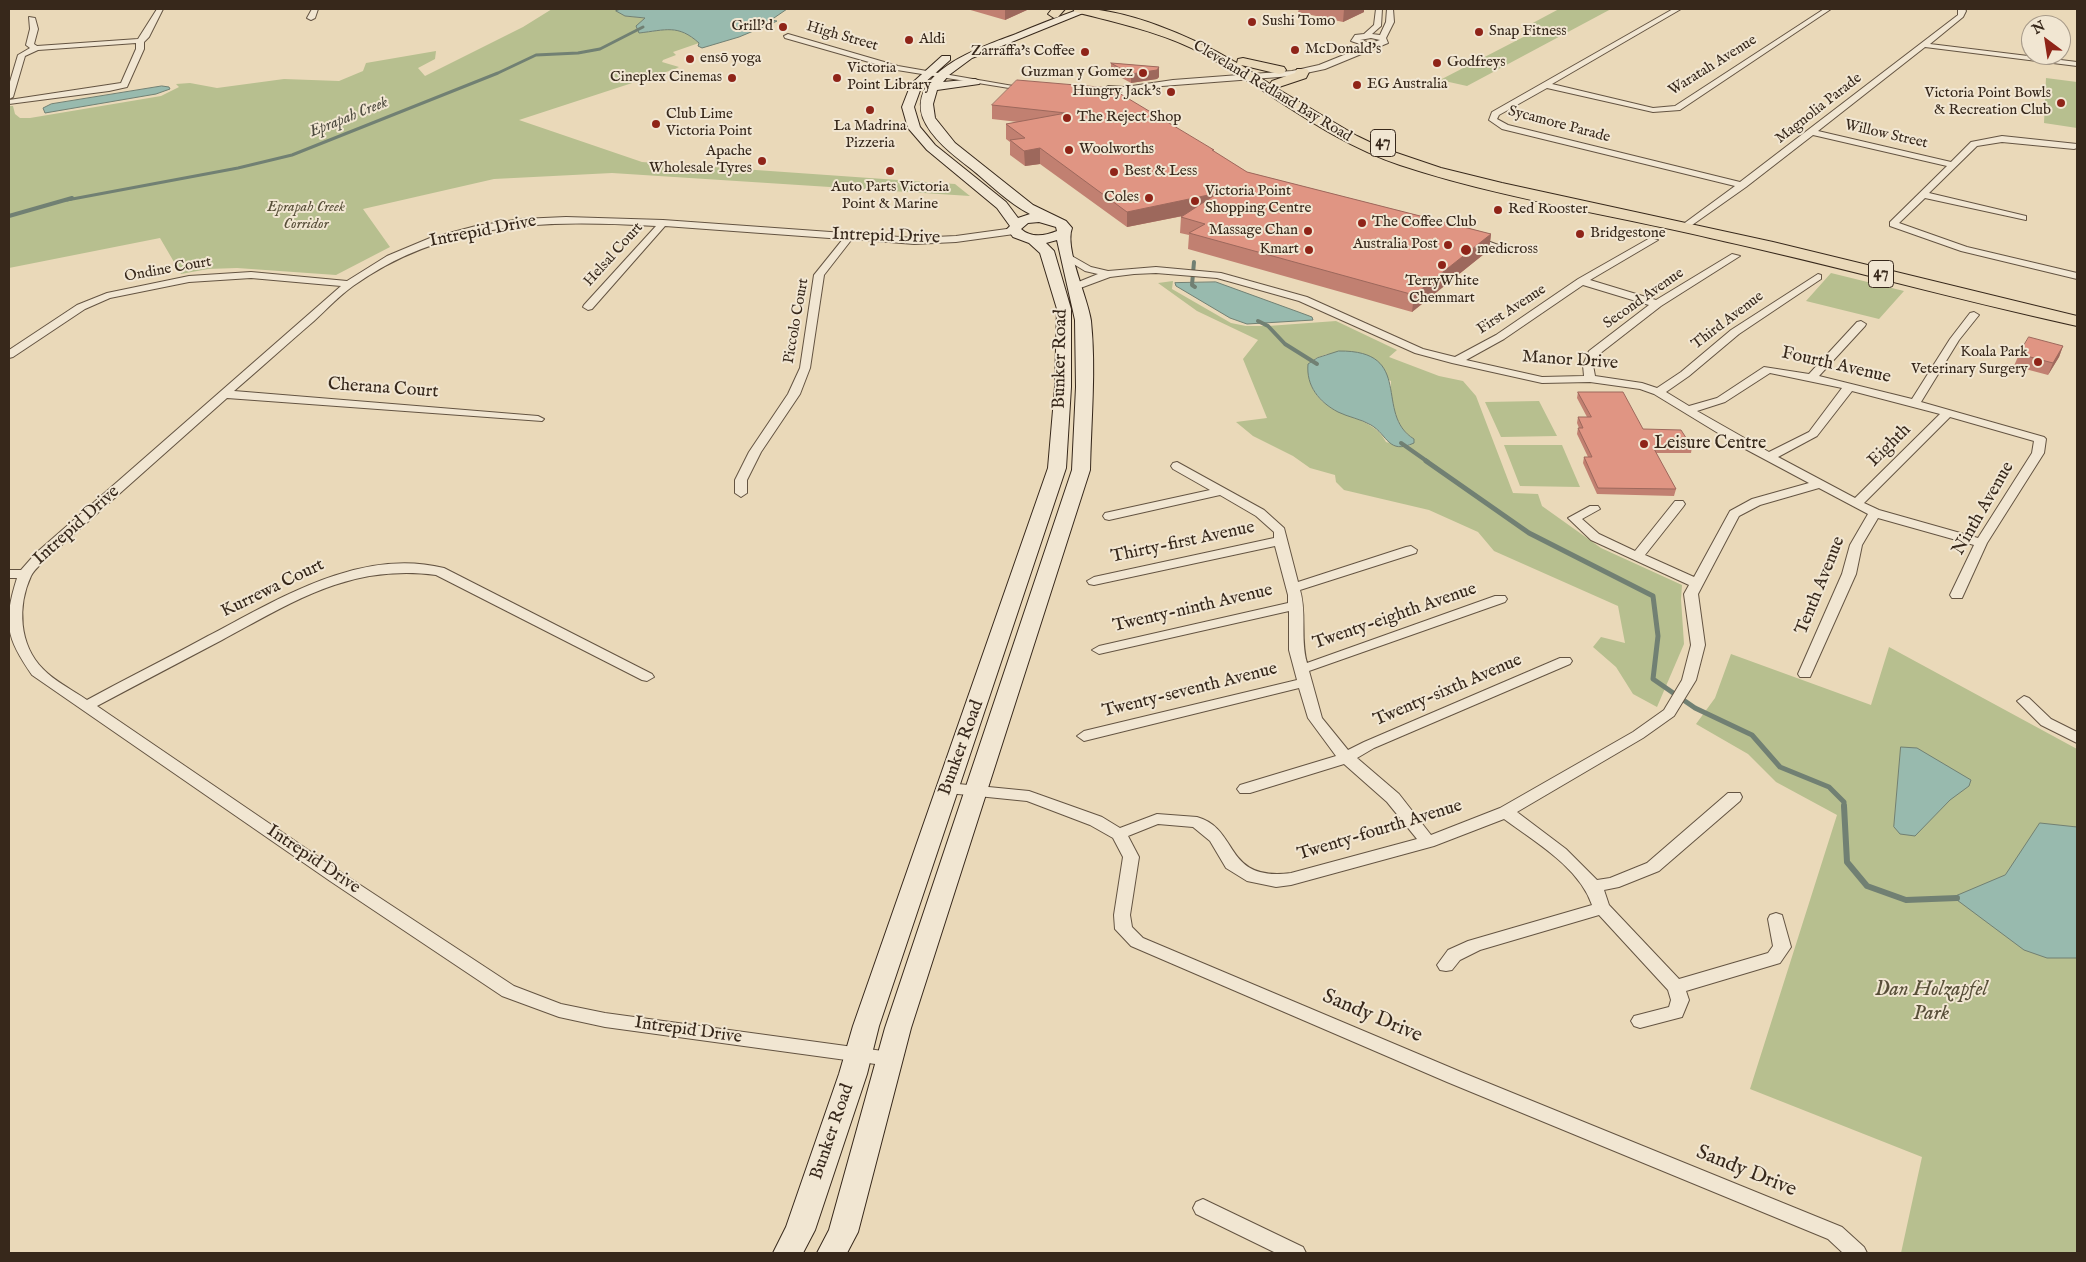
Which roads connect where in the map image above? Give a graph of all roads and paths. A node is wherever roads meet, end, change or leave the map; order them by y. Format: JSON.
{"nodes":[{"id":1,"x":160,"y":9,"type":"edge"},
{"id":2,"x":315,"y":9,"type":"edge"},
{"id":3,"x":1379,"y":9,"type":"edge"},
{"id":4,"x":1390,"y":9,"type":"edge"},
{"id":5,"x":1678,"y":9,"type":"edge"},
{"id":6,"x":1828,"y":9,"type":"edge"},
{"id":7,"x":1961,"y":9,"type":"edge"},
{"id":8,"x":1079,"y":11,"type":"edge"},
{"id":9,"x":1056,"y":12,"type":"edge"},
{"id":10,"x":1112,"y":12,"type":"edge"},
{"id":11,"x":31,"y":18,"type":"dead end"},
{"id":12,"x":311,"y":18,"type":"dead end"},
{"id":13,"x":788,"y":36,"type":"dead end"},
{"id":14,"x":1366,"y":36,"type":"junction"},
{"id":15,"x":1382,"y":38,"type":"junction"},
{"id":16,"x":140,"y":41,"type":"junction"},
{"id":17,"x":1356,"y":42,"type":"junction"},
{"id":18,"x":1924,"y":44,"type":"junction"},
{"id":19,"x":1376,"y":45,"type":"junction"},
{"id":20,"x":36,"y":48,"type":"junction"},
{"id":21,"x":962,"y":60,"type":"junction"},
{"id":22,"x":2077,"y":64,"type":"edge"},
{"id":23,"x":927,"y":72,"type":"junction"},
{"id":24,"x":1302,"y":72,"type":"joint"},
{"id":25,"x":943,"y":74,"type":"junction"},
{"id":26,"x":963,"y":75,"type":"junction"},
{"id":27,"x":1255,"y":75,"type":"junction"},
{"id":28,"x":1211,"y":77,"type":"joint"},
{"id":29,"x":976,"y":82,"type":"junction"},
{"id":30,"x":1161,"y":83,"type":"junction"},
{"id":31,"x":1545,"y":85,"type":"junction"},
{"id":32,"x":933,"y":87,"type":"junction"},
{"id":33,"x":1093,"y":92,"type":"edge"},
{"id":34,"x":1123,"y":92,"type":"junction"},
{"id":35,"x":9,"y":97,"type":"edge"},
{"id":36,"x":9,"y":102,"type":"edge"},
{"id":37,"x":1134,"y":103,"type":"edge"},
{"id":38,"x":1812,"y":132,"type":"junction"},
{"id":39,"x":2074,"y":146,"type":"dead end"},
{"id":40,"x":1953,"y":164,"type":"junction"},
{"id":41,"x":1743,"y":185,"type":"junction"},
{"id":42,"x":1921,"y":194,"type":"junction"},
{"id":43,"x":2023,"y":218,"type":"dead end"},
{"id":44,"x":1050,"y":219,"type":"junction"},
{"id":45,"x":663,"y":223,"type":"junction"},
{"id":46,"x":1677,"y":225,"type":"junction"},
{"id":47,"x":1015,"y":228,"type":"junction"},
{"id":48,"x":1063,"y":233,"type":"junction"},
{"id":49,"x":1462,"y":235,"type":"edge"},
{"id":50,"x":850,"y":236,"type":"junction"},
{"id":51,"x":1033,"y":239,"type":"junction"},
{"id":52,"x":1653,"y":240,"type":"dead end"},
{"id":53,"x":1509,"y":252,"type":"dead end"},
{"id":54,"x":1735,"y":256,"type":"dead end"},
{"id":55,"x":1067,"y":257,"type":"junction"},
{"id":56,"x":1108,"y":274,"type":"junction"},
{"id":57,"x":2077,"y":276,"type":"edge"},
{"id":58,"x":1818,"y":277,"type":"dead end"},
{"id":59,"x":1582,"y":281,"type":"junction"},
{"id":60,"x":348,"y":284,"type":"junction"},
{"id":61,"x":1075,"y":286,"type":"junction"},
{"id":62,"x":1656,"y":304,"type":"junction"},
{"id":63,"x":588,"y":306,"type":"dead end"},
{"id":64,"x":1974,"y":315,"type":"dead end"},
{"id":65,"x":2077,"y":321,"type":"edge"},
{"id":66,"x":1862,"y":324,"type":"dead end"},
{"id":67,"x":9,"y":355,"type":"edge"},
{"id":68,"x":1456,"y":361,"type":"junction"},
{"id":69,"x":1812,"y":377,"type":"junction"},
{"id":70,"x":1590,"y":379,"type":"junction"},
{"id":71,"x":1849,"y":388,"type":"junction"},
{"id":72,"x":1658,"y":392,"type":"junction"},
{"id":73,"x":226,"y":394,"type":"junction"},
{"id":74,"x":1915,"y":403,"type":"junction"},
{"id":75,"x":1688,"y":410,"type":"junction"},
{"id":76,"x":1948,"y":412,"type":"junction"},
{"id":77,"x":538,"y":419,"type":"dead end"},
{"id":78,"x":2040,"y":439,"type":"joint"},
{"id":79,"x":1770,"y":457,"type":"junction"},
{"id":80,"x":1177,"y":466,"type":"dead end"},
{"id":81,"x":1057,"y":468,"type":"junction"},
{"id":82,"x":1081,"y":470,"type":"junction"},
{"id":83,"x":1820,"y":484,"type":"junction"},
{"id":84,"x":1222,"y":492,"type":"junction"},
{"id":85,"x":741,"y":493,"type":"dead end"},
{"id":86,"x":1679,"y":504,"type":"dead end"},
{"id":87,"x":1856,"y":504,"type":"junction"},
{"id":88,"x":1594,"y":509,"type":"dead end"},
{"id":89,"x":1875,"y":513,"type":"junction"},
{"id":90,"x":1109,"y":516,"type":"dead end"},
{"id":91,"x":1280,"y":541,"type":"junction"},
{"id":92,"x":1981,"y":543,"type":"junction"},
{"id":93,"x":1412,"y":550,"type":"dead end"},
{"id":94,"x":1637,"y":557,"type":"junction"},
{"id":95,"x":9,"y":574,"type":"edge"},
{"id":96,"x":25,"y":574,"type":"junction"},
{"id":97,"x":1094,"y":581,"type":"dead end"},
{"id":98,"x":1696,"y":583,"type":"junction"},
{"id":99,"x":1293,"y":588,"type":"junction"},
{"id":100,"x":1956,"y":595,"type":"dead end"},
{"id":101,"x":1500,"y":599,"type":"dead end"},
{"id":102,"x":1296,"y":605,"type":"junction"},
{"id":103,"x":1099,"y":650,"type":"dead end"},
{"id":104,"x":1565,"y":661,"type":"dead end"},
{"id":105,"x":1805,"y":674,"type":"dead end"},
{"id":106,"x":1304,"y":676,"type":"junction"},
{"id":107,"x":647,"y":677,"type":"dead end"},
{"id":108,"x":2024,"y":701,"type":"dead end"},
{"id":109,"x":86,"y":706,"type":"junction"},
{"id":110,"x":1084,"y":736,"type":"dead end"},
{"id":111,"x":2077,"y":738,"type":"edge"},
{"id":112,"x":1346,"y":758,"type":"junction"},
{"id":113,"x":948,"y":788,"type":"junction"},
{"id":114,"x":1245,"y":789,"type":"dead end"},
{"id":115,"x":977,"y":790,"type":"junction"},
{"id":116,"x":1734,"y":797,"type":"dead end"},
{"id":117,"x":1506,"y":812,"type":"junction"},
{"id":118,"x":1118,"y":834,"type":"junction"},
{"id":119,"x":1428,"y":842,"type":"junction"},
{"id":120,"x":1594,"y":886,"type":"junction"},
{"id":121,"x":1602,"y":908,"type":"junction"},
{"id":122,"x":1776,"y":919,"type":"dead end"},
{"id":123,"x":1446,"y":965,"type":"dead end"},
{"id":124,"x":1676,"y":987,"type":"junction"},
{"id":125,"x":1640,"y":1021,"type":"dead end"},
{"id":126,"x":859,"y":1054,"type":"junction"},
{"id":127,"x":890,"y":1059,"type":"junction"},
{"id":128,"x":1203,"y":1208,"type":"dead end"},
{"id":129,"x":788,"y":1253,"type":"edge"},
{"id":130,"x":832,"y":1253,"type":"edge"},
{"id":131,"x":1296,"y":1253,"type":"edge"},
{"id":132,"x":1857,"y":1253,"type":"edge"}],
"edges":[{"from":1,"to":16,"type":"street"},
{"from":2,"to":12,"type":"street"},
{"from":3,"to":14,"type":"street"},
{"from":4,"to":15,"type":"street"},
{"from":5,"to":31,"type":"street","name":"Sycamore Parade"},
{"from":6,"to":31,"type":"street","name":"Waratah Avenue"},
{"from":7,"to":18,"type":"street","name":"Magnolia Parade"},
{"from":8,"to":9,"type":"main road"},
{"from":8,"to":10,"type":"highway","name":"Cleveland Redland Bay Road"},
{"from":8,"to":21,"type":"main road"},
{"from":9,"to":23,"type":"main road"},
{"from":10,"to":27,"type":"highway","name":"Cleveland Redland Bay Road","number":"47"},
{"from":11,"to":20,"type":"street"},
{"from":13,"to":23,"type":"street","name":"High Street"},
{"from":14,"to":15,"type":"street"},
{"from":14,"to":17,"type":"street"},
{"from":15,"to":19,"type":"street"},
{"from":16,"to":20,"type":"street"},
{"from":16,"to":36,"type":"street"},
{"from":17,"to":19,"type":"street"},
{"from":17,"to":27,"type":"street"},
{"from":18,"to":22,"type":"street"},
{"from":18,"to":38,"type":"street","name":"Magnolia Parade"},
{"from":19,"to":24,"type":"street"},
{"from":20,"to":35,"type":"street"},
{"from":21,"to":25,"type":"main road"},
{"from":21,"to":26,"type":"main road"},
{"from":23,"to":25,"type":"street","name":"High Street"},
{"from":23,"to":47,"type":"main road"},
{"from":24,"to":27,"type":"highway"},
{"from":25,"to":26,"type":"street"},
{"from":25,"to":29,"type":"street"},
{"from":25,"to":32,"type":"main road"},
{"from":26,"to":29,"type":"street"},
{"from":27,"to":28,"type":"highway"},
{"from":27,"to":30,"type":"street"},
{"from":27,"to":46,"type":"highway","name":"Cleveland Redland Bay Road","number":"47"},
{"from":28,"to":30,"type":"street"},
{"from":29,"to":32,"type":"main road"},
{"from":30,"to":34,"type":"street"},
{"from":31,"to":41,"type":"street","name":"Sycamore Parade"},
{"from":32,"to":44,"type":"main road"},
{"from":33,"to":34,"type":"street"},
{"from":34,"to":37,"type":"street"},
{"from":38,"to":40,"type":"street","name":"Willow Street"},
{"from":38,"to":41,"type":"street","name":"Magnolia Parade"},
{"from":39,"to":40,"type":"street"},
{"from":40,"to":42,"type":"street"},
{"from":41,"to":46,"type":"street","name":"Magnolia Parade"},
{"from":42,"to":43,"type":"street"},
{"from":42,"to":57,"type":"street"},
{"from":44,"to":47,"type":"main road"},
{"from":44,"to":48,"type":"main road"},
{"from":45,"to":50,"type":"street","name":"Intrepid Drive"},
{"from":45,"to":60,"type":"street","name":"Intrepid Drive"},
{"from":45,"to":63,"type":"street","name":"Helsal Court"},
{"from":46,"to":65,"type":"highway","name":"Cleveland Redland Bay Road","number":"47"},
{"from":47,"to":50,"type":"street","name":"Intrepid Drive"},
{"from":47,"to":51,"type":"main road"},
{"from":48,"to":51,"type":"main road"},
{"from":48,"to":55,"type":"main road","name":"Bunker Road"},
{"from":49,"to":53,"type":"street"},
{"from":50,"to":85,"type":"street","name":"Piccolo Court"},
{"from":51,"to":81,"type":"main road","name":"Bunker Road"},
{"from":52,"to":59,"type":"street","name":"First Avenue"},
{"from":54,"to":62,"type":"street","name":"Second Avenue"},
{"from":55,"to":56,"type":"street","name":"Manor Drive"},
{"from":55,"to":61,"type":"main road","name":"Bunker Road"},
{"from":56,"to":61,"type":"street","name":"Manor Drive"},
{"from":56,"to":68,"type":"street","name":"Manor Drive"},
{"from":58,"to":72,"type":"street","name":"Third Avenue"},
{"from":59,"to":62,"type":"street"},
{"from":59,"to":68,"type":"street","name":"First Avenue"},
{"from":60,"to":67,"type":"street","name":"Ondine Court"},
{"from":60,"to":73,"type":"street","name":"Intrepid Drive"},
{"from":61,"to":82,"type":"main road","name":"Bunker Road"},
{"from":62,"to":70,"type":"street","name":"Second Avenue"},
{"from":64,"to":74,"type":"street"},
{"from":66,"to":69,"type":"street"},
{"from":68,"to":70,"type":"street","name":"Manor Drive"},
{"from":69,"to":71,"type":"street","name":"Fourth Avenue"},
{"from":69,"to":75,"type":"street","name":"Fourth Avenue"},
{"from":70,"to":72,"type":"street","name":"Manor Drive"},
{"from":71,"to":74,"type":"street","name":"Fourth Avenue"},
{"from":71,"to":79,"type":"street"},
{"from":72,"to":75,"type":"street","name":"Manor Drive"},
{"from":73,"to":77,"type":"street","name":"Cherana Court"},
{"from":73,"to":96,"type":"street","name":"Intrepid Drive"},
{"from":74,"to":76,"type":"street","name":"Fourth Avenue"},
{"from":75,"to":79,"type":"street","name":"Manor Drive"},
{"from":76,"to":78,"type":"street","name":"Fourth Avenue"},
{"from":76,"to":87,"type":"street","name":"Eighth"},
{"from":78,"to":92,"type":"street","name":"Ninth Avenue"},
{"from":79,"to":83,"type":"street","name":"Manor Drive"},
{"from":80,"to":84,"type":"street"},
{"from":81,"to":82,"type":"main road"},
{"from":81,"to":113,"type":"main road","name":"Bunker Road"},
{"from":82,"to":115,"type":"main road","name":"Bunker Road"},
{"from":83,"to":87,"type":"street","name":"Manor Drive"},
{"from":83,"to":98,"type":"street"},
{"from":84,"to":90,"type":"street"},
{"from":84,"to":91,"type":"street"},
{"from":86,"to":94,"type":"street"},
{"from":87,"to":89,"type":"street","name":"Manor Drive"},
{"from":88,"to":94,"type":"street"},
{"from":89,"to":92,"type":"street","name":"Manor Drive"},
{"from":89,"to":105,"type":"street","name":"Tenth Avenue"},
{"from":91,"to":97,"type":"street","name":"Thirty-first Avenue"},
{"from":91,"to":99,"type":"street"},
{"from":92,"to":100,"type":"street","name":"Ninth Avenue"},
{"from":93,"to":99,"type":"street"},
{"from":94,"to":98,"type":"street"},
{"from":95,"to":96,"type":"street"},
{"from":96,"to":109,"type":"street","name":"Intrepid Drive"},
{"from":98,"to":117,"type":"street","name":"Twenty-fourth Avenue"},
{"from":99,"to":102,"type":"street"},
{"from":101,"to":106,"type":"street","name":"Twenty-eighth Avenue"},
{"from":102,"to":103,"type":"street","name":"Twenty-ninth Avenue"},
{"from":102,"to":106,"type":"street"},
{"from":104,"to":112,"type":"street","name":"Twenty-sixth Avenue"},
{"from":106,"to":110,"type":"street","name":"Twenty-seventh Avenue"},
{"from":106,"to":112,"type":"street"},
{"from":107,"to":109,"type":"street","name":"Kurrewa Court"},
{"from":108,"to":111,"type":"street"},
{"from":109,"to":126,"type":"street","name":"Intrepid Drive"},
{"from":112,"to":114,"type":"street","name":"Twenty-sixth Avenue"},
{"from":112,"to":119,"type":"street"},
{"from":113,"to":115,"type":"street","name":"Sandy Drive"},
{"from":113,"to":126,"type":"main road","name":"Bunker Road"},
{"from":115,"to":118,"type":"street","name":"Sandy Drive"},
{"from":115,"to":127,"type":"main road","name":"Bunker Road"},
{"from":116,"to":120,"type":"street"},
{"from":117,"to":119,"type":"street","name":"Twenty-fourth Avenue"},
{"from":117,"to":120,"type":"street"},
{"from":118,"to":119,"type":"street","name":"Twenty-fourth Avenue"},
{"from":118,"to":132,"type":"street","name":"Sandy Drive"},
{"from":120,"to":121,"type":"street"},
{"from":121,"to":123,"type":"street"},
{"from":121,"to":124,"type":"street"},
{"from":122,"to":124,"type":"street"},
{"from":124,"to":125,"type":"street"},
{"from":126,"to":127,"type":"street","name":"Intrepid Drive"},
{"from":126,"to":129,"type":"main road","name":"Bunker Road"},
{"from":127,"to":130,"type":"main road","name":"Bunker Road"},
{"from":128,"to":131,"type":"street"}]}
